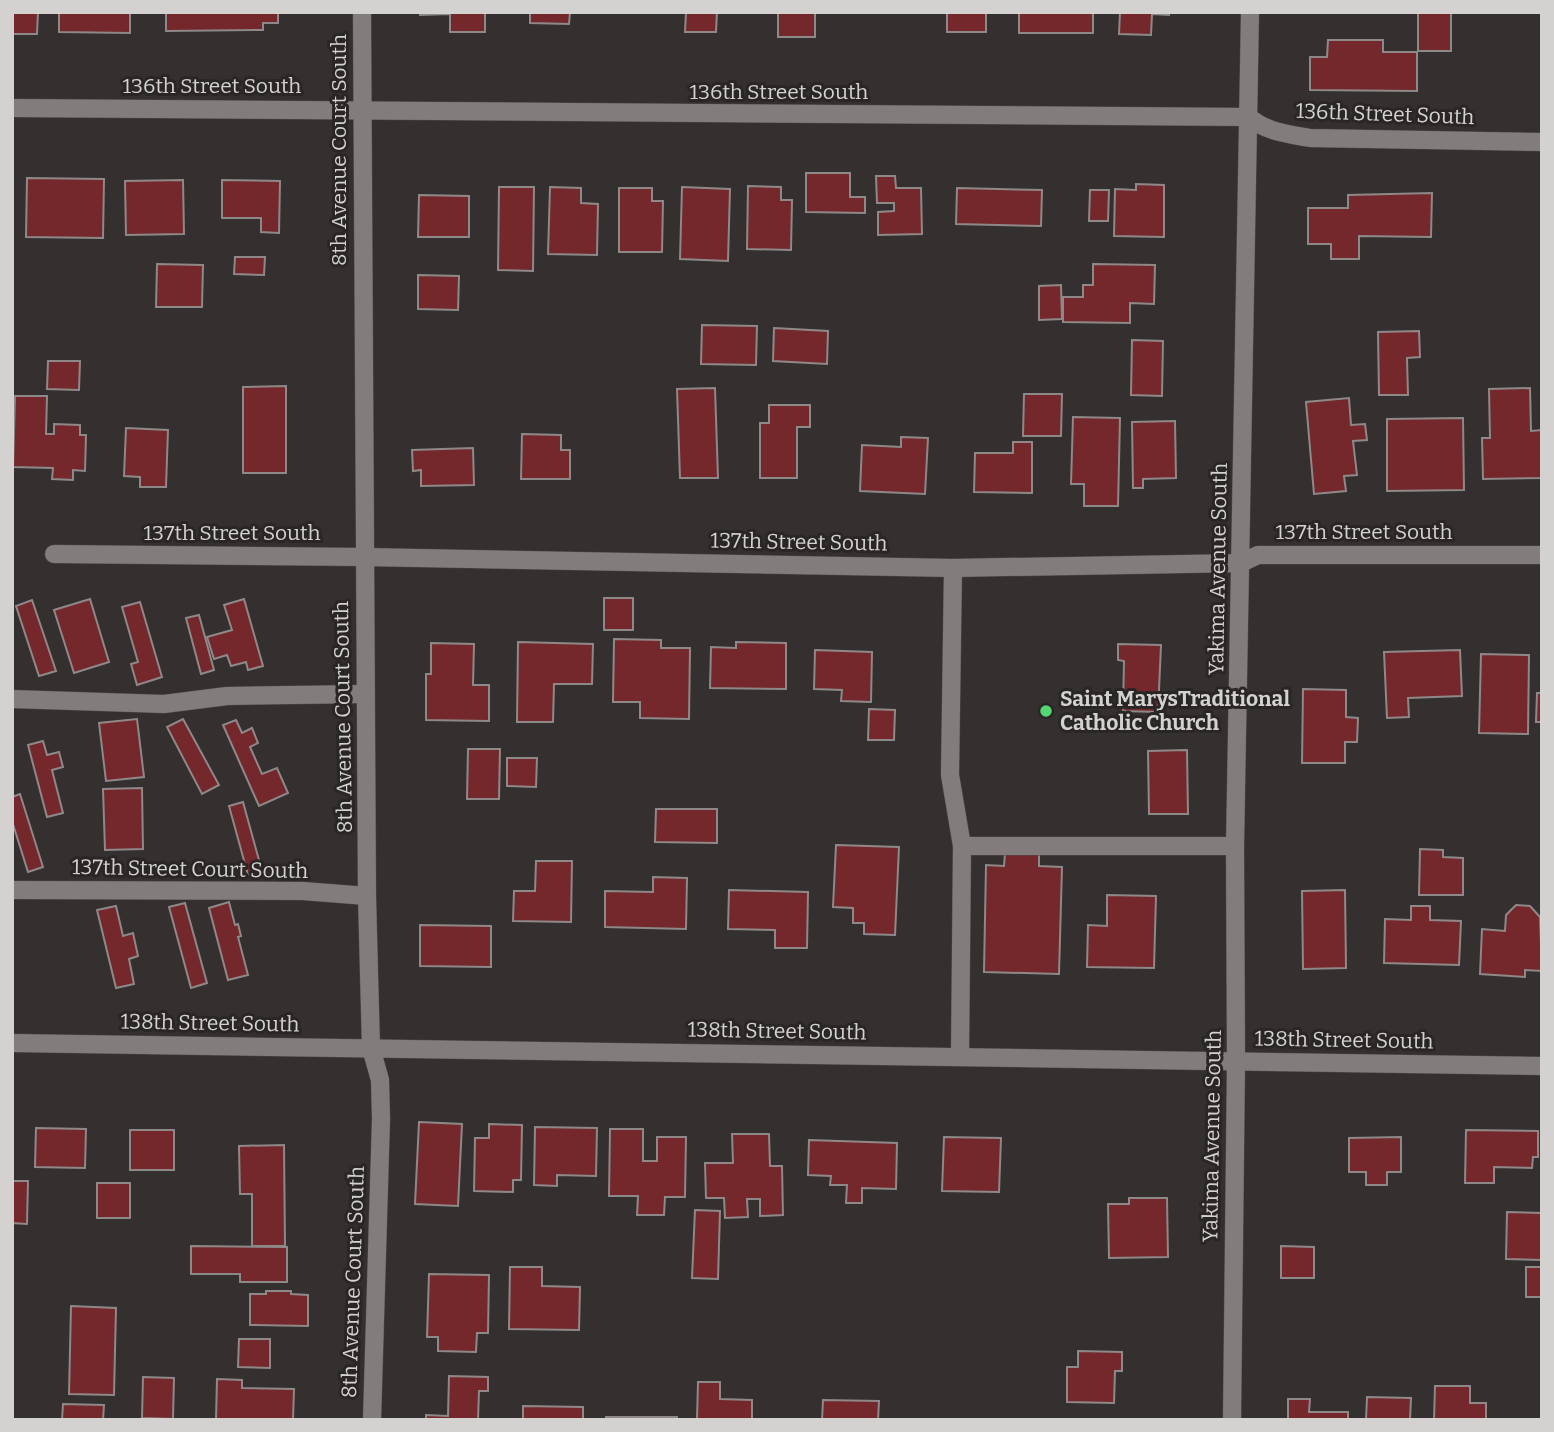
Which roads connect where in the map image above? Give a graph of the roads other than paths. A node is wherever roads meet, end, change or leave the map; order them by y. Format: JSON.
{"nodes":[{"id":1,"x":362,"y":12,"type":"edge"},
{"id":2,"x":1250,"y":12,"type":"edge"},
{"id":3,"x":12,"y":108,"type":"edge"},
{"id":4,"x":363,"y":110,"type":"junction"},
{"id":5,"x":1249,"y":117,"type":"junction"},
{"id":6,"x":1542,"y":142,"type":"edge"},
{"id":7,"x":54,"y":554,"type":"dead end"},
{"id":8,"x":1542,"y":555,"type":"edge"},
{"id":9,"x":364,"y":557,"type":"junction"},
{"id":10,"x":1241,"y":563,"type":"junction"},
{"id":11,"x":953,"y":568,"type":"junction"},
{"id":12,"x":365,"y":694,"type":"junction"},
{"id":13,"x":12,"y":699,"type":"edge"},
{"id":14,"x":962,"y":846,"type":"junction"},
{"id":15,"x":1236,"y":846,"type":"junction"},
{"id":16,"x":12,"y":890,"type":"edge"},
{"id":17,"x":368,"y":896,"type":"junction"},
{"id":18,"x":12,"y":1043,"type":"edge"},
{"id":19,"x":371,"y":1048,"type":"junction"},
{"id":20,"x":960,"y":1056,"type":"junction"},
{"id":21,"x":1236,"y":1061,"type":"junction"},
{"id":22,"x":1542,"y":1066,"type":"edge"},
{"id":23,"x":372,"y":1420,"type":"edge"},
{"id":24,"x":1232,"y":1420,"type":"edge"}],
"edges":[{"from":1,"to":4,"type":"street","name":"8th Avenue Court South"},
{"from":2,"to":5,"type":"street","name":"Yakima Avenue South"},
{"from":3,"to":4,"type":"street","name":"136th Street South"},
{"from":4,"to":5,"type":"street","name":"136th Street South"},
{"from":4,"to":9,"type":"street","name":"8th Avenue Court South"},
{"from":5,"to":6,"type":"street","name":"136th Street South"},
{"from":5,"to":10,"type":"street","name":"Yakima Avenue South"},
{"from":7,"to":9,"type":"street","name":"137th Street South"},
{"from":8,"to":10,"type":"street","name":"137th Street South"},
{"from":9,"to":11,"type":"street","name":"137th Street South"},
{"from":9,"to":12,"type":"street","name":"8th Avenue Court South"},
{"from":10,"to":11,"type":"street","name":"137th Street South"},
{"from":10,"to":15,"type":"street","name":"Yakima Avenue South"},
{"from":11,"to":14,"type":"street"},
{"from":12,"to":13,"type":"street"},
{"from":12,"to":17,"type":"street","name":"8th Avenue Court South"},
{"from":14,"to":15,"type":"street"},
{"from":14,"to":20,"type":"street"},
{"from":15,"to":21,"type":"street","name":"Yakima Avenue South"},
{"from":16,"to":17,"type":"street","name":"137th Street Court South"},
{"from":17,"to":19,"type":"street","name":"8th Avenue Court South"},
{"from":18,"to":19,"type":"street","name":"138th Street South"},
{"from":19,"to":20,"type":"street","name":"138th Street South"},
{"from":19,"to":23,"type":"street","name":"8th Avenue Court South"},
{"from":20,"to":21,"type":"street","name":"138th Street South"},
{"from":21,"to":22,"type":"street","name":"138th Street South"},
{"from":21,"to":24,"type":"street","name":"Yakima Avenue South"}]}
